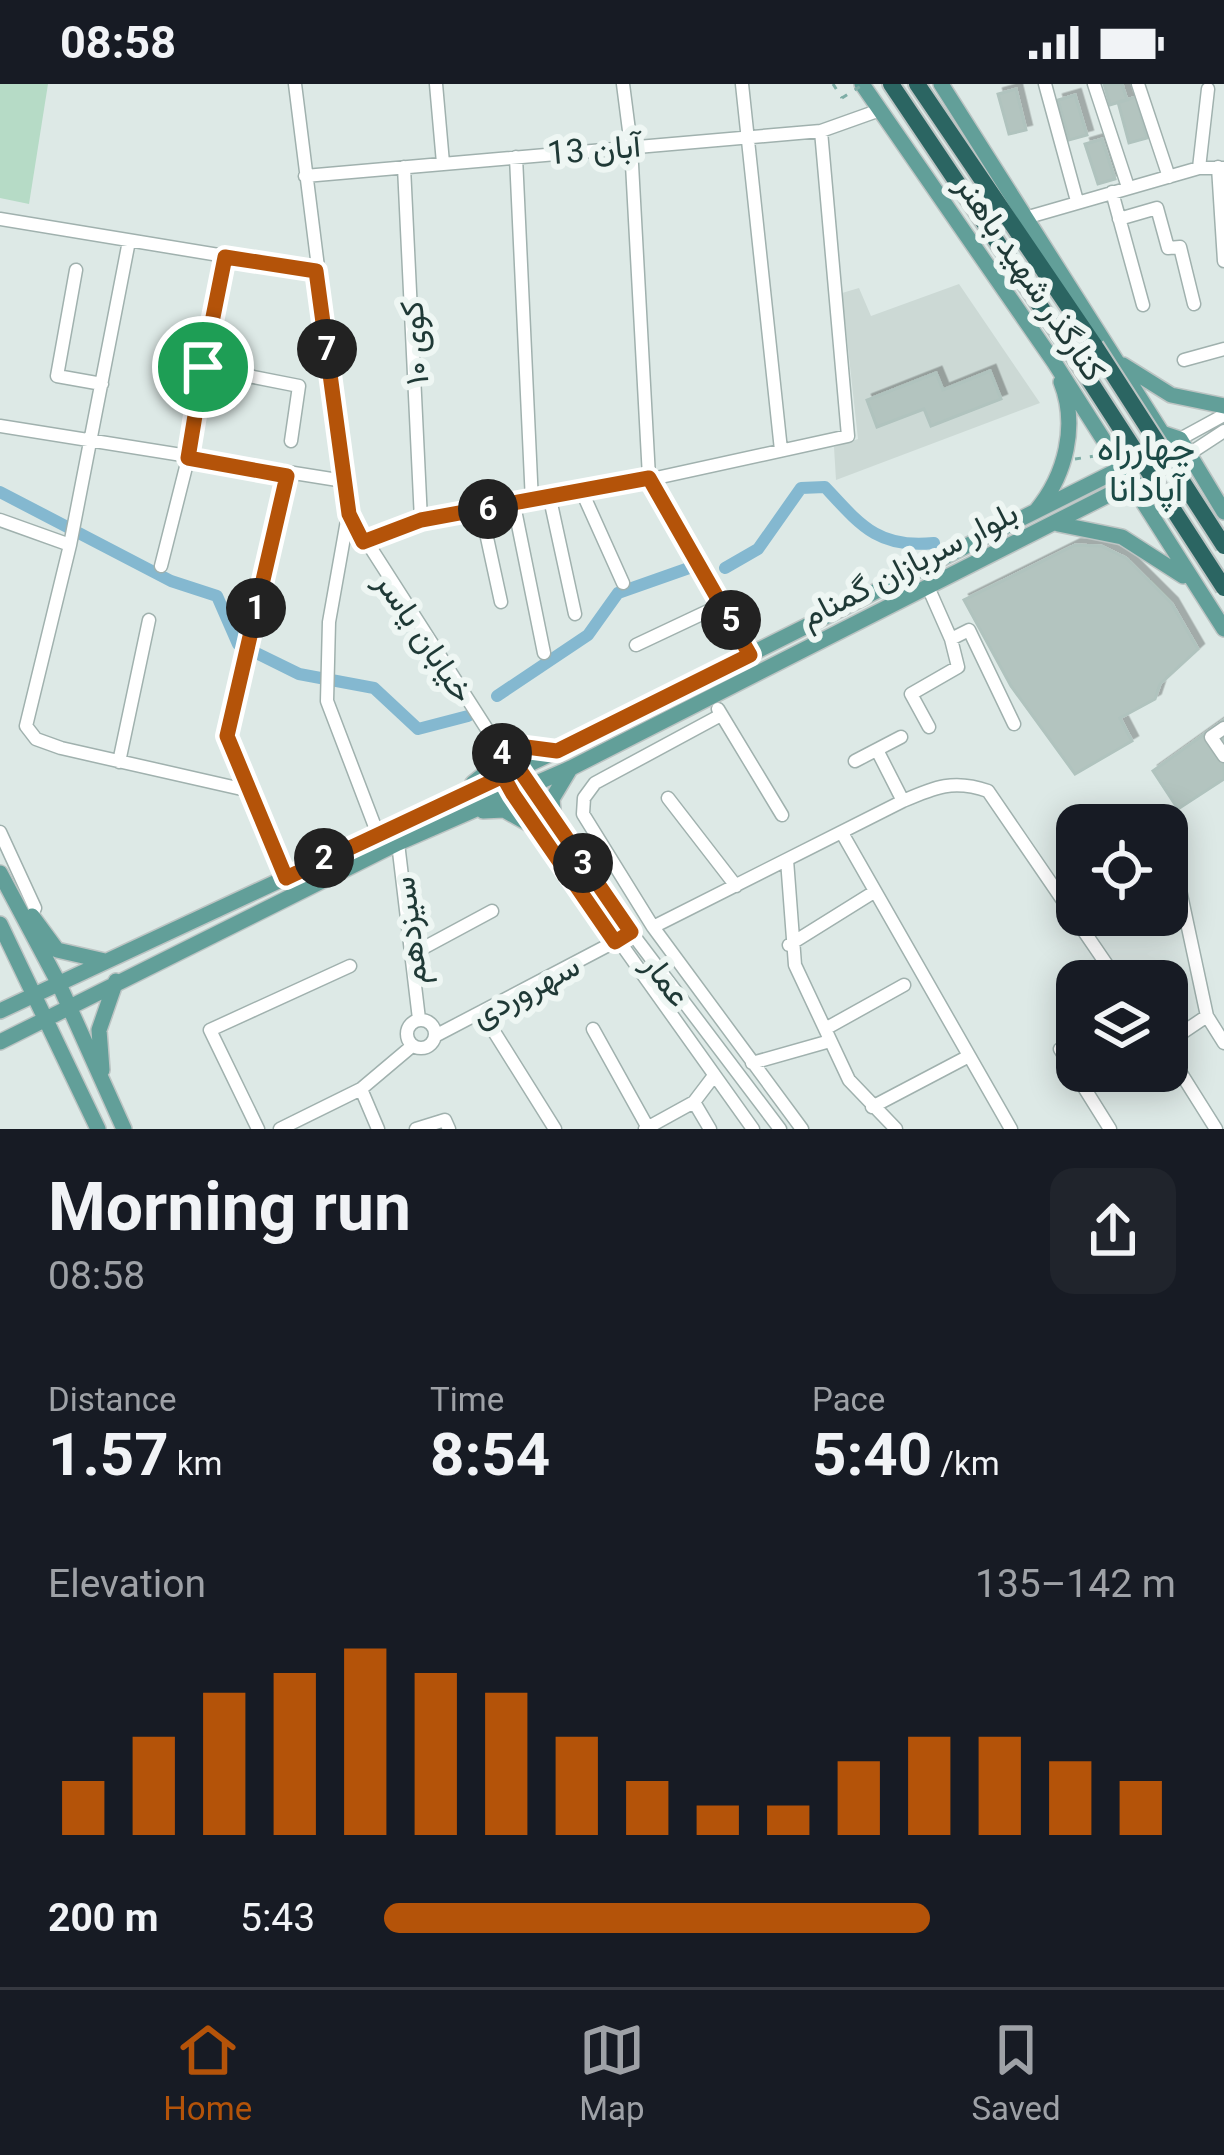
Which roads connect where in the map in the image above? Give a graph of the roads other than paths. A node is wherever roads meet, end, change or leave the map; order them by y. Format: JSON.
{"nodes":[{"id":1,"x":295,"y":84,"type":"edge"},
{"id":2,"x":436,"y":84,"type":"edge"},
{"id":3,"x":622,"y":84,"type":"edge"},
{"id":4,"x":742,"y":84,"type":"edge"},
{"id":5,"x":863,"y":84,"type":"edge"},
{"id":6,"x":891,"y":84,"type":"edge"},
{"id":7,"x":917,"y":84,"type":"edge"},
{"id":8,"x":941,"y":84,"type":"edge"},
{"id":9,"x":1046,"y":84,"type":"edge"},
{"id":10,"x":1094,"y":84,"type":"edge"},
{"id":11,"x":1138,"y":84,"type":"edge"},
{"id":12,"x":1208,"y":88,"type":"dead end"},
{"id":13,"x":880,"y":110,"type":"junction"},
{"id":14,"x":821,"y":131,"type":"junction"},
{"id":15,"x":746,"y":135,"type":"junction"},
{"id":16,"x":631,"y":146,"type":"junction"},
{"id":17,"x":515,"y":157,"type":"junction"},
{"id":18,"x":443,"y":163,"type":"junction"},
{"id":19,"x":404,"y":167,"type":"junction"},
{"id":20,"x":1199,"y":168,"type":"junction"},
{"id":21,"x":1221,"y":168,"type":"edge"},
{"id":22,"x":305,"y":176,"type":"junction"},
{"id":23,"x":1169,"y":177,"type":"junction"},
{"id":24,"x":1128,"y":188,"type":"junction"},
{"id":25,"x":1112,"y":192,"type":"junction"},
{"id":26,"x":1077,"y":201,"type":"junction"},
{"id":27,"x":1024,"y":218,"type":"junction"},
{"id":28,"x":0,"y":219,"type":"edge"},
{"id":29,"x":1119,"y":219,"type":"junction"},
{"id":30,"x":129,"y":241,"type":"junction"},
{"id":31,"x":225,"y":257,"type":"junction"},
{"id":32,"x":1224,"y":261,"type":"edge"},
{"id":33,"x":76,"y":270,"type":"dead end"},
{"id":34,"x":316,"y":271,"type":"junction"},
{"id":35,"x":1194,"y":304,"type":"dead end"},
{"id":36,"x":1143,"y":305,"type":"dead end"},
{"id":37,"x":1100,"y":346,"type":"junction"},
{"id":38,"x":1224,"y":350,"type":"edge"},
{"id":39,"x":1184,"y":361,"type":"dead end"},
{"id":40,"x":1054,"y":362,"type":"junction"},
{"id":41,"x":203,"y":367,"type":"junction"},
{"id":42,"x":102,"y":384,"type":"junction"},
{"id":43,"x":1224,"y":411,"type":"edge"},
{"id":44,"x":0,"y":426,"type":"edge"},
{"id":45,"x":1224,"y":431,"type":"edge"},
{"id":46,"x":91,"y":440,"type":"junction"},
{"id":47,"x":291,"y":441,"type":"dead end"},
{"id":48,"x":1184,"y":447,"type":"junction"},
{"id":49,"x":781,"y":450,"type":"junction"},
{"id":50,"x":188,"y":458,"type":"junction"},
{"id":51,"x":1123,"y":470,"type":"junction"},
{"id":52,"x":287,"y":476,"type":"junction"},
{"id":53,"x":649,"y":478,"type":"junction"},
{"id":54,"x":344,"y":481,"type":"junction"},
{"id":55,"x":1133,"y":486,"type":"junction"},
{"id":56,"x":583,"y":494,"type":"junction"},
{"id":57,"x":550,"y":499,"type":"junction"},
{"id":58,"x":532,"y":502,"type":"junction"},
{"id":59,"x":514,"y":505,"type":"junction"},
{"id":60,"x":481,"y":510,"type":"junction"},
{"id":61,"x":1224,"y":512,"type":"edge"},
{"id":62,"x":349,"y":514,"type":"junction"},
{"id":63,"x":1031,"y":518,"type":"junction"},
{"id":64,"x":0,"y":520,"type":"edge"},
{"id":65,"x":421,"y":520,"type":"junction"},
{"id":66,"x":1056,"y":524,"type":"junction"},
{"id":67,"x":1224,"y":536,"type":"edge"},
{"id":68,"x":363,"y":542,"type":"junction"},
{"id":69,"x":70,"y":545,"type":"junction"},
{"id":70,"x":1224,"y":546,"type":"edge"},
{"id":71,"x":161,"y":566,"type":"dead end"},
{"id":72,"x":1190,"y":581,"type":"junction"},
{"id":73,"x":623,"y":583,"type":"dead end"},
{"id":74,"x":928,"y":587,"type":"junction"},
{"id":75,"x":1224,"y":588,"type":"edge"},
{"id":76,"x":501,"y":602,"type":"dead end"},
{"id":77,"x":723,"y":604,"type":"junction"},
{"id":78,"x":575,"y":614,"type":"dead end"},
{"id":79,"x":149,"y":620,"type":"dead end"},
{"id":80,"x":1224,"y":629,"type":"edge"},
{"id":81,"x":952,"y":639,"type":"junction"},
{"id":82,"x":636,"y":645,"type":"dead end"},
{"id":83,"x":544,"y":652,"type":"dead end"},
{"id":84,"x":750,"y":655,"type":"junction"},
{"id":85,"x":712,"y":698,"type":"junction"},
{"id":86,"x":721,"y":715,"type":"junction"},
{"id":87,"x":1014,"y":724,"type":"dead end"},
{"id":88,"x":929,"y":727,"type":"dead end"},
{"id":89,"x":1224,"y":728,"type":"edge"},
{"id":90,"x":901,"y":736,"type":"dead end"},
{"id":91,"x":496,"y":743,"type":"junction"},
{"id":92,"x":877,"y":749,"type":"junction"},
{"id":93,"x":557,"y":751,"type":"junction"},
{"id":94,"x":1224,"y":756,"type":"edge"},
{"id":95,"x":855,"y":761,"type":"dead end"},
{"id":96,"x":119,"y":762,"type":"junction"},
{"id":97,"x":509,"y":768,"type":"junction"},
{"id":98,"x":571,"y":768,"type":"junction"},
{"id":99,"x":530,"y":786,"type":"junction"},
{"id":100,"x":246,"y":790,"type":"junction"},
{"id":101,"x":460,"y":793,"type":"junction"},
{"id":102,"x":513,"y":794,"type":"junction"},
{"id":103,"x":668,"y":798,"type":"dead end"},
{"id":104,"x":903,"y":801,"type":"junction"},
{"id":105,"x":469,"y":812,"type":"junction"},
{"id":106,"x":782,"y":815,"type":"dead end"},
{"id":107,"x":554,"y":820,"type":"junction"},
{"id":108,"x":538,"y":829,"type":"junction"},
{"id":109,"x":0,"y":832,"type":"edge"},
{"id":110,"x":377,"y":832,"type":"junction"},
{"id":111,"x":842,"y":833,"type":"junction"},
{"id":112,"x":398,"y":843,"type":"junction"},
{"id":113,"x":603,"y":852,"type":"junction"},
{"id":114,"x":787,"y":860,"type":"junction"},
{"id":115,"x":584,"y":864,"type":"junction"},
{"id":116,"x":0,"y":873,"type":"edge"},
{"id":117,"x":286,"y":878,"type":"junction"},
{"id":118,"x":736,"y":886,"type":"junction"},
{"id":119,"x":1056,"y":890,"type":"edge"},
{"id":120,"x":874,"y":892,"type":"junction"},
{"id":121,"x":493,"y":911,"type":"dead end"},
{"id":122,"x":29,"y":922,"type":"junction"},
{"id":123,"x":652,"y":927,"type":"junction"},
{"id":124,"x":1188,"y":927,"type":"edge"},
{"id":125,"x":2,"y":932,"type":"edge"},
{"id":126,"x":631,"y":932,"type":"junction"},
{"id":127,"x":615,"y":942,"type":"junction"},
{"id":128,"x":789,"y":945,"type":"junction"},
{"id":129,"x":133,"y":949,"type":"junction"},
{"id":130,"x":414,"y":953,"type":"junction"},
{"id":131,"x":105,"y":961,"type":"junction"},
{"id":132,"x":350,"y":966,"type":"dead end"},
{"id":133,"x":142,"y":967,"type":"junction"},
{"id":134,"x":116,"y":981,"type":"junction"},
{"id":135,"x":58,"y":982,"type":"junction"},
{"id":136,"x":904,"y":985,"type":"dead end"},
{"id":137,"x":32,"y":994,"type":"junction"},
{"id":138,"x":69,"y":1006,"type":"junction"},
{"id":139,"x":0,"y":1011,"type":"edge"},
{"id":140,"x":483,"y":1014,"type":"junction"},
{"id":141,"x":1207,"y":1016,"type":"junction"},
{"id":142,"x":419,"y":1019,"type":"junction"},
{"id":143,"x":44,"y":1020,"type":"junction"},
{"id":144,"x":593,"y":1029,"type":"dead end"},
{"id":145,"x":1188,"y":1031,"type":"edge"},
{"id":146,"x":827,"y":1035,"type":"junction"},
{"id":147,"x":1,"y":1036,"type":"edge"},
{"id":148,"x":435,"y":1036,"type":"junction"},
{"id":149,"x":1224,"y":1043,"type":"edge"},
{"id":150,"x":412,"y":1046,"type":"junction"},
{"id":151,"x":969,"y":1056,"type":"junction"},
{"id":152,"x":752,"y":1063,"type":"junction"},
{"id":153,"x":713,"y":1077,"type":"junction"},
{"id":154,"x":100,"y":1080,"type":"junction"},
{"id":155,"x":1188,"y":1085,"type":"edge"},
{"id":156,"x":78,"y":1086,"type":"junction"},
{"id":157,"x":361,"y":1089,"type":"junction"},
{"id":158,"x":1087,"y":1092,"type":"edge"},
{"id":159,"x":694,"y":1102,"type":"junction"},
{"id":160,"x":872,"y":1107,"type":"junction"},
{"id":161,"x":1211,"y":1127,"type":"edge"},
{"id":162,"x":646,"y":1128,"type":"edge"},
{"id":163,"x":98,"y":1129,"type":"edge"},
{"id":164,"x":124,"y":1129,"type":"edge"},
{"id":165,"x":258,"y":1129,"type":"edge"},
{"id":166,"x":280,"y":1129,"type":"edge"},
{"id":167,"x":378,"y":1129,"type":"edge"},
{"id":168,"x":416,"y":1129,"type":"edge"},
{"id":169,"x":448,"y":1129,"type":"edge"},
{"id":170,"x":555,"y":1129,"type":"edge"},
{"id":171,"x":710,"y":1129,"type":"edge"},
{"id":172,"x":753,"y":1129,"type":"edge"},
{"id":173,"x":781,"y":1129,"type":"edge"},
{"id":174,"x":802,"y":1129,"type":"edge"},
{"id":175,"x":896,"y":1129,"type":"edge"},
{"id":176,"x":1011,"y":1129,"type":"edge"},
{"id":177,"x":1110,"y":1129,"type":"edge"}],
"edges":[{"from":1,"to":22,"type":"street","name":"خیابان یاسر"},
{"from":2,"to":18,"type":"street"},
{"from":3,"to":16,"type":"street"},
{"from":4,"to":15,"type":"street"},
{"from":5,"to":13,"type":"main road","name":"کنارگذر شهید باهنر"},
{"from":6,"to":75,"type":"highway","bridge":true},
{"from":7,"to":37,"type":"highway"},
{"from":8,"to":27,"type":"main road","name":"کنارگذر شهید باهنر"},
{"from":9,"to":26,"type":"street"},
{"from":10,"to":24,"type":"street"},
{"from":11,"to":23,"type":"street"},
{"from":12,"to":20,"type":"street"},
{"from":13,"to":14,"type":"street","name":"13 آبان"},
{"from":13,"to":40,"type":"main road","name":"کنارگذر شهید باهنر"},
{"from":14,"to":15,"type":"street","name":"13 آبان"},
{"from":14,"to":49,"type":"street"},
{"from":15,"to":16,"type":"street","name":"13 آبان"},
{"from":15,"to":49,"type":"street"},
{"from":16,"to":17,"type":"street","name":"13 آبان"},
{"from":16,"to":53,"type":"street"},
{"from":17,"to":18,"type":"street","name":"13 آبان"},
{"from":17,"to":58,"type":"street"},
{"from":18,"to":19,"type":"street","name":"13 آبان"},
{"from":19,"to":22,"type":"street","name":"13 آبان"},
{"from":19,"to":65,"type":"street","name":"کوی ۱۰"},
{"from":20,"to":21,"type":"street"},
{"from":20,"to":23,"type":"street"},
{"from":21,"to":32,"type":"street"},
{"from":22,"to":34,"type":"street","name":"خیابان یاسر"},
{"from":23,"to":24,"type":"street"},
{"from":24,"to":25,"type":"street"},
{"from":25,"to":26,"type":"street"},
{"from":25,"to":29,"type":"street"},
{"from":26,"to":27,"type":"street"},
{"from":27,"to":37,"type":"main road","name":"کنارگذر شهید باهنر"},
{"from":28,"to":30,"type":"street"},
{"from":29,"to":35,"type":"street"},
{"from":29,"to":36,"type":"street"},
{"from":30,"to":31,"type":"street"},
{"from":30,"to":42,"type":"street"},
{"from":31,"to":34,"type":"street"},
{"from":31,"to":41,"type":"street"},
{"from":33,"to":42,"type":"street"},
{"from":34,"to":54,"type":"street","name":"خیابان یاسر"},
{"from":37,"to":40,"type":"main road"},
{"from":37,"to":43,"type":"main road"},
{"from":37,"to":48,"type":"main road","name":"کنارگذر شهید باهنر"},
{"from":37,"to":70,"type":"highway","bridge":true},
{"from":38,"to":39,"type":"street"},
{"from":40,"to":51,"type":"main road","name":"کنارگذر شهید باهنر"},
{"from":40,"to":63,"type":"main road"},
{"from":41,"to":47,"type":"street"},
{"from":41,"to":50,"type":"street"},
{"from":42,"to":46,"type":"street"},
{"from":43,"to":48,"type":"street"},
{"from":44,"to":46,"type":"street"},
{"from":45,"to":48,"type":"street"},
{"from":46,"to":50,"type":"street"},
{"from":46,"to":69,"type":"street"},
{"from":48,"to":51,"type":"main road","name":"بلوار سربازان گمنام"},
{"from":48,"to":55,"type":"main road","name":"بلوار سربازان گمنام"},
{"from":48,"to":61,"type":"main road","name":"کنارگذر شهید باهنر"},
{"from":49,"to":53,"type":"street"},
{"from":50,"to":52,"type":"street"},
{"from":50,"to":71,"type":"street"},
{"from":51,"to":55,"type":"main road","name":"کنارگذر شهید باهنر"},
{"from":51,"to":63,"type":"main road","name":"بلوار سربازان گمنام"},
{"from":52,"to":54,"type":"street"},
{"from":52,"to":100,"type":"street"},
{"from":53,"to":56,"type":"street"},
{"from":53,"to":77,"type":"street"},
{"from":54,"to":62,"type":"street","name":"خیابان یاسر"},
{"from":55,"to":66,"type":"main road","name":"بلوار سربازان گمنام"},
{"from":55,"to":72,"type":"main road","name":"کنارگذر شهید باهنر"},
{"from":56,"to":57,"type":"street"},
{"from":56,"to":73,"type":"street"},
{"from":57,"to":58,"type":"street"},
{"from":57,"to":78,"type":"street"},
{"from":58,"to":59,"type":"street"},
{"from":59,"to":60,"type":"street"},
{"from":59,"to":83,"type":"street"},
{"from":60,"to":65,"type":"street"},
{"from":60,"to":76,"type":"street"},
{"from":62,"to":68,"type":"street","name":"خیابان یاسر"},
{"from":62,"to":110,"type":"street"},
{"from":63,"to":84,"type":"main road","name":"بلوار سربازان گمنام"},
{"from":64,"to":69,"type":"street"},
{"from":65,"to":68,"type":"street"},
{"from":66,"to":72,"type":"main road"},
{"from":66,"to":74,"type":"main road","name":"بلوار سربازان گمنام"},
{"from":67,"to":72,"type":"main road"},
{"from":68,"to":91,"type":"street","name":"خیابان یاسر"},
{"from":69,"to":96,"type":"street"},
{"from":72,"to":80,"type":"main road","name":"کنارگذر شهید باهنر"},
{"from":74,"to":81,"type":"street"},
{"from":74,"to":85,"type":"main road","name":"بلوار سربازان گمنام"},
{"from":77,"to":82,"type":"street"},
{"from":77,"to":84,"type":"street"},
{"from":79,"to":96,"type":"street"},
{"from":81,"to":87,"type":"street"},
{"from":81,"to":88,"type":"street"},
{"from":84,"to":93,"type":"main road","name":"بلوار سربازان گمنام"},
{"from":85,"to":86,"type":"street"},
{"from":85,"to":98,"type":"main road","name":"بلوار سربازان گمنام"},
{"from":86,"to":106,"type":"street"},
{"from":86,"to":113,"type":"street"},
{"from":89,"to":94,"type":"street"},
{"from":90,"to":92,"type":"street"},
{"from":91,"to":93,"type":"main road"},
{"from":91,"to":97,"type":"street","name":"خیابان یاسر"},
{"from":91,"to":101,"type":"main road"},
{"from":92,"to":95,"type":"street"},
{"from":92,"to":104,"type":"street"},
{"from":93,"to":97,"type":"main road","name":"بلوار سربازان گمنام"},
{"from":96,"to":100,"type":"street"},
{"from":97,"to":99,"type":"street","name":"عمار"},
{"from":97,"to":101,"type":"main road","name":"بلوار سربازان گمنام"},
{"from":97,"to":102,"type":"street","name":"عمار"},
{"from":98,"to":99,"type":"main road","name":"بلوار سربازان گمنام"},
{"from":98,"to":107,"type":"main road"},
{"from":99,"to":102,"type":"main road","name":"بلوار سربازان گمنام"},
{"from":99,"to":107,"type":"street","name":"عمار"},
{"from":100,"to":117,"type":"street"},
{"from":101,"to":110,"type":"main road","name":"بلوار سربازان گمنام"},
{"from":102,"to":105,"type":"main road","name":"بلوار سربازان گمنام"},
{"from":102,"to":108,"type":"street","name":"عمار"},
{"from":103,"to":118,"type":"street"},
{"from":104,"to":111,"type":"street"},
{"from":104,"to":119,"type":"street"},
{"from":105,"to":108,"type":"main road"},
{"from":105,"to":112,"type":"main road","name":"بلوار سربازان گمنام"},
{"from":107,"to":115,"type":"street","name":"عمار"},
{"from":108,"to":127,"type":"street","name":"عمار"},
{"from":109,"to":122,"type":"street"},
{"from":110,"to":117,"type":"main road","name":"بلوار سربازان گمنام"},
{"from":111,"to":114,"type":"street"},
{"from":111,"to":120,"type":"street"},
{"from":112,"to":130,"type":"street","name":"سیزدهم"},
{"from":112,"to":133,"type":"main road","name":"بلوار سربازان گمنام"},
{"from":113,"to":115,"type":"street"},
{"from":113,"to":123,"type":"street"},
{"from":114,"to":118,"type":"street"},
{"from":114,"to":128,"type":"street"},
{"from":115,"to":126,"type":"street","name":"عمار"},
{"from":116,"to":122,"type":"main road"},
{"from":117,"to":129,"type":"main road","name":"بلوار سربازان گمنام"},
{"from":118,"to":123,"type":"street"},
{"from":120,"to":128,"type":"street"},
{"from":120,"to":151,"type":"street"},
{"from":121,"to":130,"type":"street"},
{"from":122,"to":125,"type":"main road"},
{"from":122,"to":131,"type":"main road"},
{"from":122,"to":135,"type":"main road"},
{"from":123,"to":152,"type":"street"},
{"from":124,"to":141,"type":"street"},
{"from":125,"to":137,"type":"main road"},
{"from":126,"to":127,"type":"street","name":"سهروردی"},
{"from":126,"to":173,"type":"street","name":"عمار"},
{"from":127,"to":140,"type":"street","name":"سهروردی"},
{"from":127,"to":153,"type":"street","name":"عمار"},
{"from":128,"to":146,"type":"street"},
{"from":129,"to":131,"type":"main road","name":"بلوار سربازان گمنام"},
{"from":129,"to":133,"type":"main road"},
{"from":130,"to":142,"type":"street","name":"سیزدهم"},
{"from":131,"to":135,"type":"main road","name":"بلوار سربازان گمنام"},
{"from":132,"to":165,"type":"street"},
{"from":133,"to":134,"type":"main road","name":"بلوار سربازان گمنام"},
{"from":134,"to":138,"type":"main road","name":"بلوار سربازان گمنام"},
{"from":134,"to":154,"type":"main road"},
{"from":135,"to":137,"type":"main road","name":"بلوار سربازان گمنام"},
{"from":135,"to":138,"type":"main road"},
{"from":136,"to":146,"type":"street"},
{"from":137,"to":139,"type":"main road","name":"بلوار سربازان گمنام"},
{"from":137,"to":143,"type":"main road"},
{"from":138,"to":143,"type":"main road","name":"بلوار سربازان گمنام"},
{"from":138,"to":154,"type":"main road"},
{"from":140,"to":148,"type":"street","name":"سهروردی"},
{"from":140,"to":170,"type":"street"},
{"from":141,"to":145,"type":"street"},
{"from":141,"to":149,"type":"street"},
{"from":142,"to":148,"type":"street"},
{"from":142,"to":150,"type":"street"},
{"from":143,"to":147,"type":"main road","name":"بلوار سربازان گمنام"},
{"from":143,"to":156,"type":"main road"},
{"from":144,"to":162,"type":"street"},
{"from":146,"to":152,"type":"street"},
{"from":146,"to":160,"type":"street"},
{"from":148,"to":150,"type":"street"},
{"from":150,"to":157,"type":"street"},
{"from":151,"to":160,"type":"street"},
{"from":151,"to":176,"type":"street"},
{"from":152,"to":174,"type":"street"},
{"from":153,"to":159,"type":"street"},
{"from":153,"to":172,"type":"street","name":"عمار"},
{"from":154,"to":156,"type":"main road"},
{"from":154,"to":164,"type":"main road"},
{"from":155,"to":161,"type":"street"},
{"from":156,"to":163,"type":"main road"},
{"from":157,"to":166,"type":"street"},
{"from":157,"to":167,"type":"street"},
{"from":158,"to":177,"type":"street"},
{"from":159,"to":162,"type":"street"},
{"from":159,"to":171,"type":"street"},
{"from":160,"to":175,"type":"street"},
{"from":168,"to":169,"type":"street"}]}
